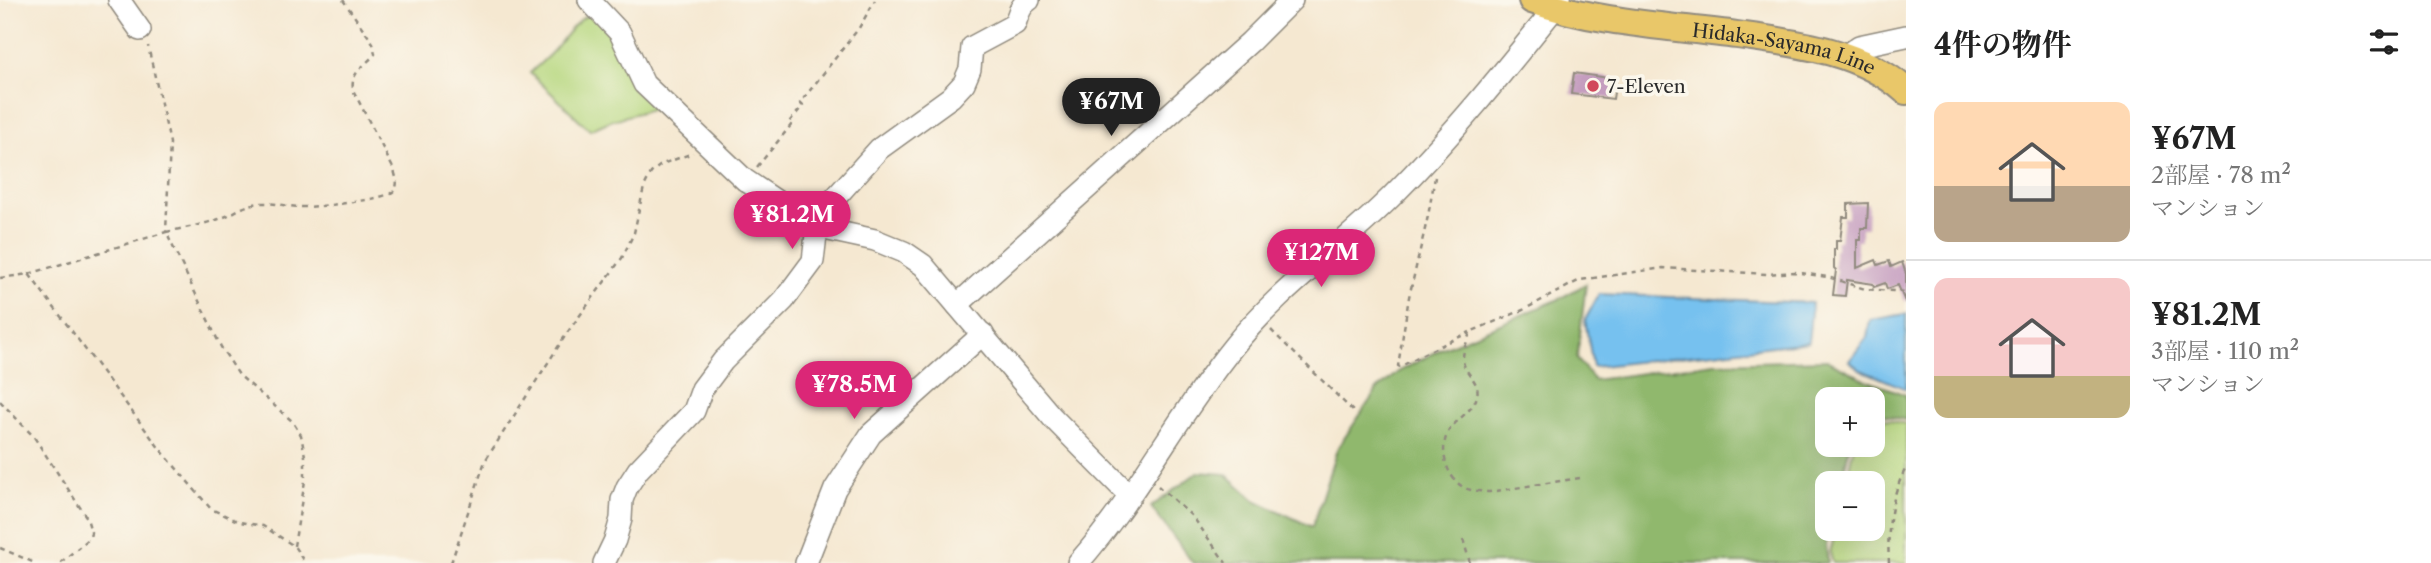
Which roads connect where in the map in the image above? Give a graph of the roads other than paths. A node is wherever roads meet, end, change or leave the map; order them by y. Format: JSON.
{"nodes":[{"id":1,"x":119,"y":0,"type":"edge"},
{"id":2,"x":589,"y":0,"type":"edge"},
{"id":3,"x":1029,"y":0,"type":"edge"},
{"id":4,"x":1292,"y":0,"type":"edge"},
{"id":5,"x":1549,"y":2,"type":"edge"},
{"id":6,"x":140,"y":30,"type":"road end"},
{"id":7,"x":1906,"y":36,"type":"edge"},
{"id":8,"x":1845,"y":56,"type":"junction"},
{"id":9,"x":1906,"y":91,"type":"edge"},
{"id":10,"x":815,"y":227,"type":"junction"},
{"id":11,"x":957,"y":305,"type":"junction"},
{"id":12,"x":983,"y":334,"type":"junction"},
{"id":13,"x":1130,"y":496,"type":"junction"},
{"id":14,"x":604,"y":563,"type":"edge"},
{"id":15,"x":806,"y":563,"type":"edge"},
{"id":16,"x":1078,"y":563,"type":"edge"}],
"edges":[{"from":1,"to":6,"type":"street"},
{"from":2,"to":10,"type":"street"},
{"from":3,"to":10,"type":"street"},
{"from":4,"to":11,"type":"street"},
{"from":5,"to":8,"type":"main road","name":"Hidaka-Sayama Line"},
{"from":5,"to":13,"type":"street"},
{"from":7,"to":8,"type":"street"},
{"from":8,"to":9,"type":"main road","name":"Hidaka-Sayama Line"},
{"from":10,"to":11,"type":"street"},
{"from":10,"to":14,"type":"street"},
{"from":11,"to":12,"type":"street"},
{"from":12,"to":13,"type":"street"},
{"from":12,"to":15,"type":"street"},
{"from":13,"to":16,"type":"street"}]}
